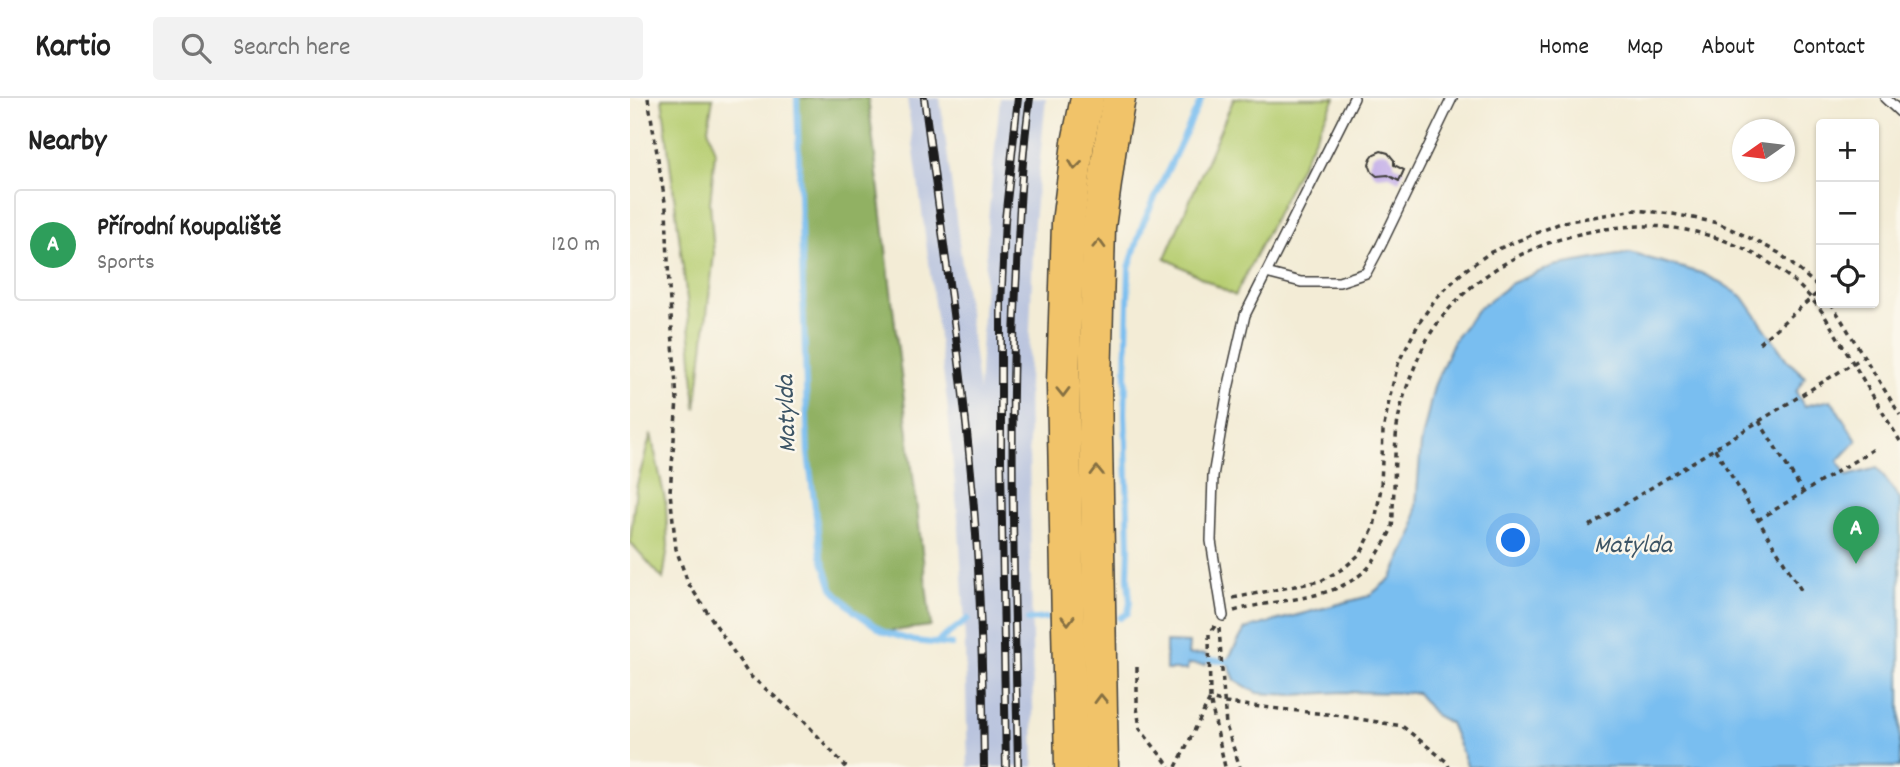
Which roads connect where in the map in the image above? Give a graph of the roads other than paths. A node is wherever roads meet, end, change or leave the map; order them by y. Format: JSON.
{"nodes":[{"id":1,"x":1087,"y":98,"type":"edge"},
{"id":2,"x":1119,"y":98,"type":"edge"},
{"id":3,"x":1354,"y":98,"type":"edge"},
{"id":4,"x":1452,"y":98,"type":"edge"},
{"id":5,"x":1885,"y":98,"type":"edge"},
{"id":6,"x":1900,"y":112,"type":"edge"},
{"id":7,"x":1266,"y":273,"type":"junction"},
{"id":8,"x":1223,"y":616,"type":"road end"},
{"id":9,"x":1071,"y":767,"type":"edge"},
{"id":10,"x":1102,"y":767,"type":"edge"}],
"edges":[{"from":1,"to":9,"type":"highway","one_way":true},
{"from":10,"to":2,"type":"highway","one_way":true},
{"from":3,"to":7,"type":"lane"},
{"from":4,"to":7,"type":"lane"},
{"from":5,"to":6,"type":"lane"},
{"from":7,"to":8,"type":"lane"}]}
